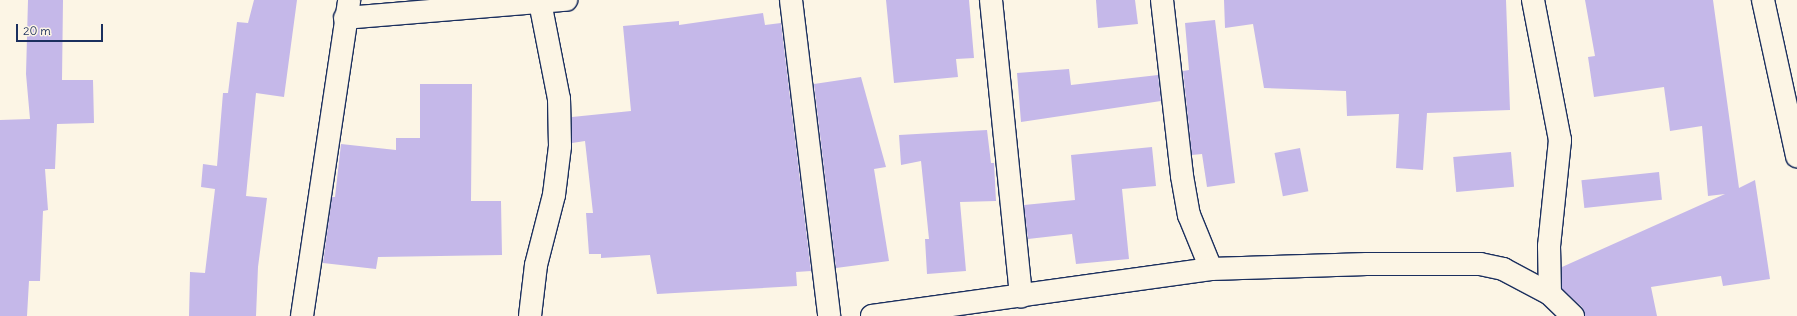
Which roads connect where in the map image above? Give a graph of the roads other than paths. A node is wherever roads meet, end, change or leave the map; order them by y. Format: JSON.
{"nodes":[{"id":1,"x":566,"y":0,"type":"edge"},
{"id":2,"x":791,"y":0,"type":"edge"},
{"id":3,"x":991,"y":0,"type":"edge"},
{"id":4,"x":1162,"y":0,"type":"edge"},
{"id":5,"x":1533,"y":0,"type":"edge"},
{"id":6,"x":1763,"y":0,"type":"edge"},
{"id":7,"x":540,"y":2,"type":"junction"},
{"id":8,"x":347,"y":9,"type":"edge"},
{"id":9,"x":1797,"y":156,"type":"edge"},
{"id":10,"x":1211,"y":269,"type":"junction"},
{"id":11,"x":1550,"y":294,"type":"junction"},
{"id":12,"x":1021,"y":296,"type":"junction"},
{"id":13,"x":302,"y":316,"type":"edge"},
{"id":14,"x":530,"y":316,"type":"edge"},
{"id":15,"x":829,"y":316,"type":"edge"},
{"id":16,"x":872,"y":316,"type":"edge"},
{"id":17,"x":1573,"y":316,"type":"edge"}],
"edges":[{"from":1,"to":7,"type":"street"},
{"from":2,"to":15,"type":"street"},
{"from":3,"to":12,"type":"street"},
{"from":4,"to":10,"type":"street"},
{"from":5,"to":11,"type":"street"},
{"from":6,"to":9,"type":"street"},
{"from":7,"to":8,"type":"street"},
{"from":7,"to":14,"type":"street"},
{"from":8,"to":13,"type":"street"},
{"from":10,"to":11,"type":"street"},
{"from":10,"to":12,"type":"street"},
{"from":11,"to":17,"type":"street"},
{"from":12,"to":16,"type":"street"}]}
